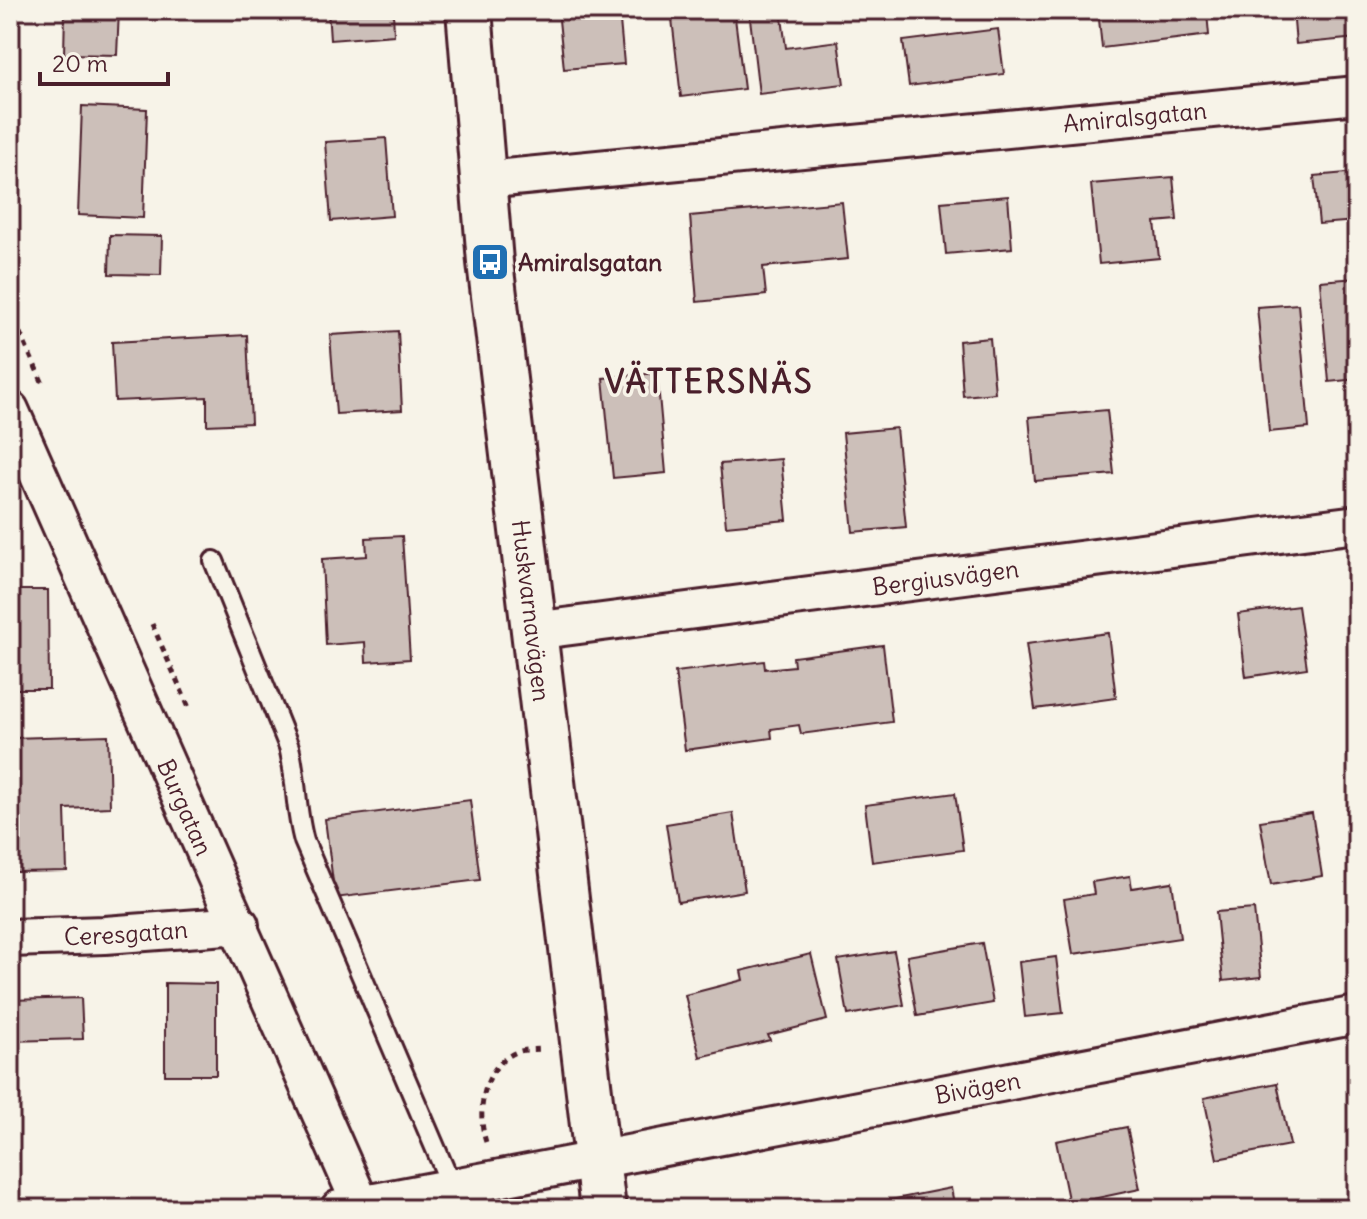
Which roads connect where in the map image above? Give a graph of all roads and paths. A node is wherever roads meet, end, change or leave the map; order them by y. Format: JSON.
{"nodes":[{"id":1,"x":469,"y":10,"type":"edge"},
{"id":2,"x":1357,"y":95,"type":"edge"},
{"id":3,"x":484,"y":180,"type":"junction"},
{"id":4,"x":10,"y":410,"type":"edge"},
{"id":5,"x":1357,"y":524,"type":"edge"},
{"id":6,"x":214,"y":561,"type":"dead end"},
{"id":7,"x":533,"y":631,"type":"junction"},
{"id":8,"x":240,"y":925,"type":"junction"},
{"id":9,"x":10,"y":938,"type":"edge"},
{"id":10,"x":1357,"y":1015,"type":"edge"},
{"id":11,"x":597,"y":1158,"type":"junction"},
{"id":12,"x":452,"y":1187,"type":"junction"},
{"id":13,"x":350,"y":1207,"type":"edge"},
{"id":14,"x":603,"y":1209,"type":"edge"}],
"edges":[{"from":1,"to":3,"type":"street","name":"Huskvarnavägen"},
{"from":2,"to":3,"type":"street","name":"Amiralsgatan"},
{"from":3,"to":7,"type":"street","name":"Huskvarnavägen"},
{"from":4,"to":8,"type":"street","name":"Burgatan"},
{"from":5,"to":7,"type":"street","name":"Bergiusvägen"},
{"from":6,"to":12,"type":"lane"},
{"from":7,"to":11,"type":"street","name":"Huskvarnavägen"},
{"from":8,"to":9,"type":"street","name":"Ceresgatan"},
{"from":8,"to":13,"type":"street","name":"Burgatan"},
{"from":10,"to":11,"type":"street","name":"Bivägen"},
{"from":11,"to":12,"type":"street","name":"Bivägen"},
{"from":11,"to":14,"type":"street","name":"Huskvarnavägen"},
{"from":12,"to":13,"type":"street","name":"Bivägen"}]}
